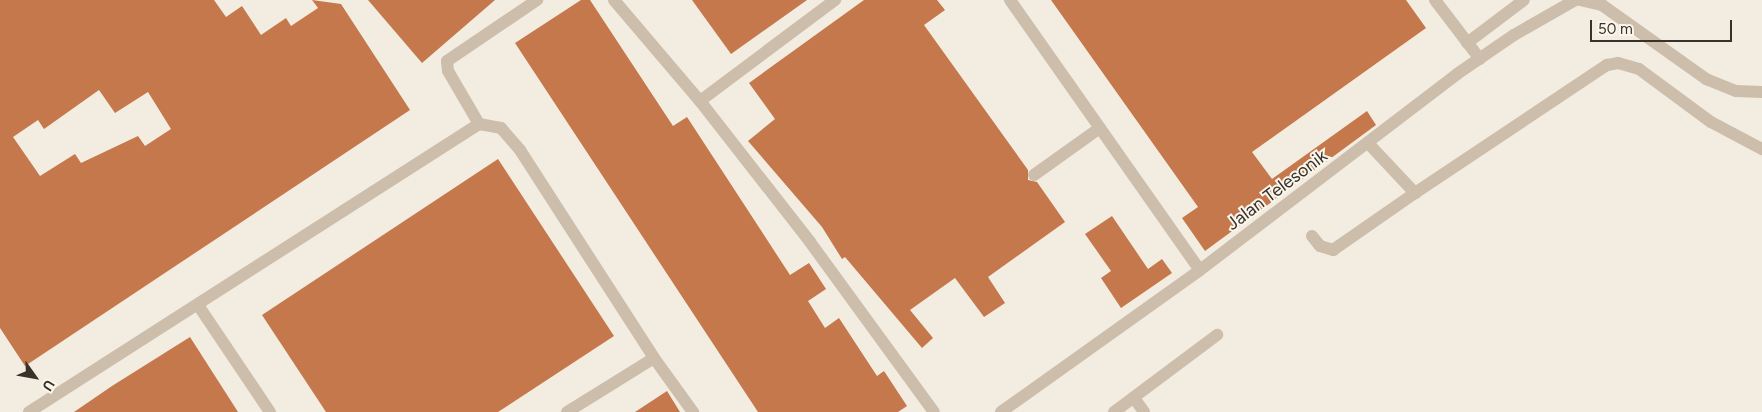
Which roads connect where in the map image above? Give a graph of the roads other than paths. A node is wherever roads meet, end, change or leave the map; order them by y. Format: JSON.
{"nodes":[{"id":1,"x":536,"y":0,"type":"edge"},
{"id":2,"x":614,"y":0,"type":"edge"},
{"id":3,"x":835,"y":0,"type":"edge"},
{"id":4,"x":1010,"y":0,"type":"edge"},
{"id":5,"x":1436,"y":0,"type":"edge"},
{"id":6,"x":1524,"y":0,"type":"edge"},
{"id":7,"x":1576,"y":0,"type":"edge"},
{"id":8,"x":1580,"y":0,"type":"edge"},
{"id":9,"x":1467,"y":43,"type":"junction"},
{"id":10,"x":1480,"y":59,"type":"junction"},
{"id":11,"x":1762,"y":92,"type":"edge"},
{"id":12,"x":700,"y":101,"type":"junction"},
{"id":13,"x":479,"y":124,"type":"junction"},
{"id":14,"x":1100,"y":128,"type":"junction"},
{"id":15,"x":1368,"y":143,"type":"junction"},
{"id":16,"x":1762,"y":149,"type":"edge"},
{"id":17,"x":1034,"y":175,"type":"dead end"},
{"id":18,"x":1415,"y":193,"type":"junction"},
{"id":19,"x":1312,"y":236,"type":"dead end"},
{"id":20,"x":1200,"y":270,"type":"junction"},
{"id":21,"x":198,"y":305,"type":"junction"},
{"id":22,"x":1217,"y":335,"type":"dead end"},
{"id":23,"x":654,"y":358,"type":"junction"},
{"id":24,"x":1134,"y":398,"type":"junction"},
{"id":25,"x":29,"y":412,"type":"edge"},
{"id":26,"x":270,"y":412,"type":"edge"},
{"id":27,"x":567,"y":412,"type":"edge"},
{"id":28,"x":692,"y":412,"type":"edge"},
{"id":29,"x":934,"y":412,"type":"edge"},
{"id":30,"x":1001,"y":412,"type":"edge"},
{"id":31,"x":1114,"y":412,"type":"edge"},
{"id":32,"x":1144,"y":412,"type":"edge"}],
"edges":[{"from":1,"to":13,"type":"street"},
{"from":2,"to":12,"type":"street"},
{"from":3,"to":12,"type":"street"},
{"from":4,"to":14,"type":"street"},
{"from":5,"to":9,"type":"street"},
{"from":6,"to":9,"type":"street"},
{"from":7,"to":10,"type":"street","name":"Jalan Telesonik"},
{"from":8,"to":11,"type":"street"},
{"from":9,"to":10,"type":"street"},
{"from":10,"to":15,"type":"street","name":"Jalan Telesonik"},
{"from":12,"to":29,"type":"street"},
{"from":13,"to":21,"type":"street"},
{"from":13,"to":23,"type":"street"},
{"from":14,"to":17,"type":"street"},
{"from":14,"to":20,"type":"street"},
{"from":15,"to":18,"type":"street"},
{"from":15,"to":20,"type":"street","name":"Jalan Telesonik"},
{"from":16,"to":18,"type":"street"},
{"from":18,"to":19,"type":"street"},
{"from":20,"to":30,"type":"street","name":"Jalan Telesonik"},
{"from":21,"to":25,"type":"street"},
{"from":21,"to":26,"type":"street"},
{"from":22,"to":24,"type":"street"},
{"from":23,"to":27,"type":"street"},
{"from":23,"to":28,"type":"street"},
{"from":24,"to":31,"type":"street"},
{"from":24,"to":32,"type":"street"}]}
